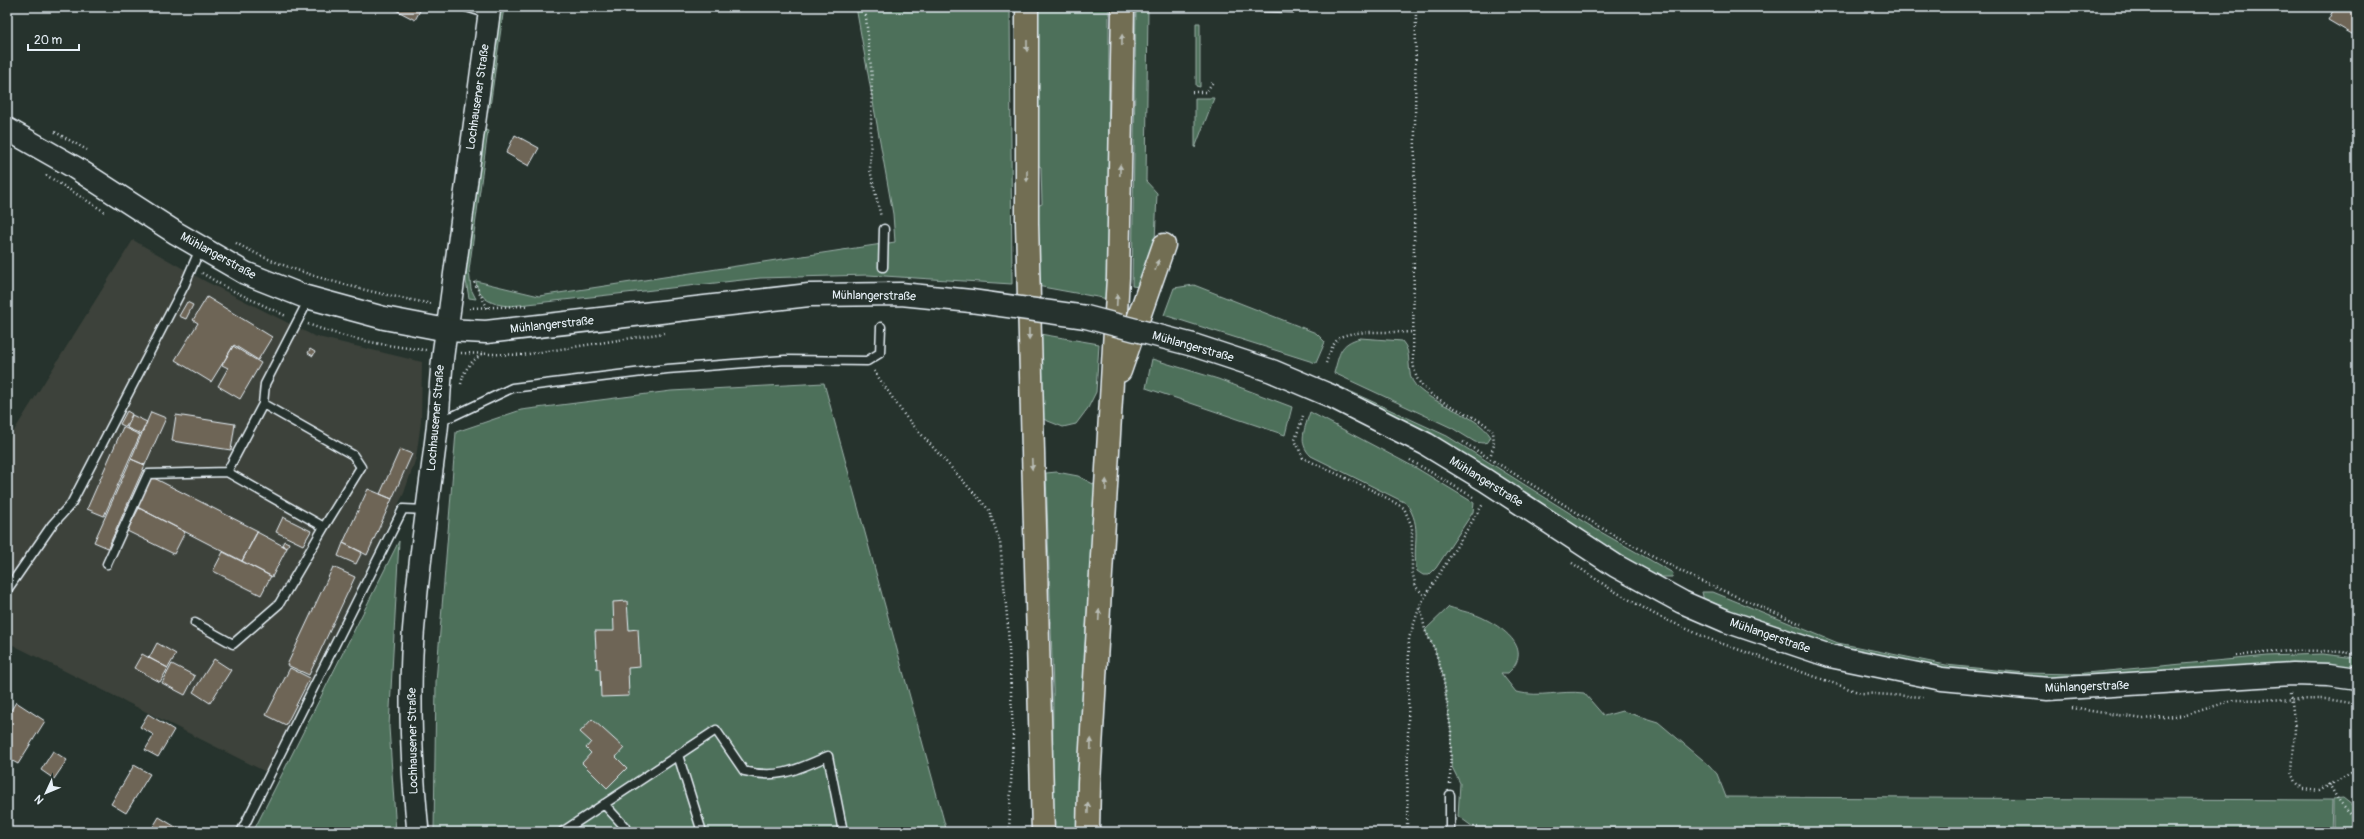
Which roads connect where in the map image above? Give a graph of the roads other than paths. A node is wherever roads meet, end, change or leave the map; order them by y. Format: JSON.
{"nodes":[{"id":1,"x":466,"y":7,"type":"edge"},
{"id":2,"x":1027,"y":7,"type":"edge"},
{"id":3,"x":1123,"y":7,"type":"edge"},
{"id":4,"x":490,"y":11,"type":"edge"},
{"id":5,"x":7,"y":129,"type":"edge"},
{"id":6,"x":884,"y":229,"type":"road end"},
{"id":7,"x":1164,"y":245,"type":"dead end"},
{"id":8,"x":201,"y":248,"type":"junction"},
{"id":9,"x":883,"y":267,"type":"dead end"},
{"id":10,"x":310,"y":298,"type":"junction"},
{"id":11,"x":881,"y":327,"type":"dead end"},
{"id":12,"x":447,"y":330,"type":"junction"},
{"id":13,"x":1112,"y":394,"type":"junction"},
{"id":14,"x":264,"y":404,"type":"junction"},
{"id":15,"x":439,"y":419,"type":"junction"},
{"id":16,"x":227,"y":472,"type":"junction"},
{"id":17,"x":427,"y":510,"type":"junction"},
{"id":18,"x":324,"y":527,"type":"junction"},
{"id":19,"x":107,"y":564,"type":"dead end"},
{"id":20,"x":7,"y":590,"type":"edge"},
{"id":21,"x":196,"y":623,"type":"dead end"},
{"id":22,"x":2357,"y":679,"type":"edge"},
{"id":23,"x":678,"y":755,"type":"junction"},
{"id":24,"x":1450,"y":795,"type":"road end"},
{"id":25,"x":604,"y":804,"type":"junction"},
{"id":26,"x":241,"y":832,"type":"edge"},
{"id":27,"x":418,"y":832,"type":"edge"},
{"id":28,"x":563,"y":832,"type":"edge"},
{"id":29,"x":624,"y":832,"type":"edge"},
{"id":30,"x":702,"y":832,"type":"edge"},
{"id":31,"x":843,"y":832,"type":"edge"},
{"id":32,"x":1043,"y":832,"type":"edge"},
{"id":33,"x":1088,"y":832,"type":"edge"},
{"id":34,"x":1450,"y":832,"type":"edge"}],
"edges":[{"from":1,"to":4,"type":"lane"},
{"from":2,"to":32,"type":"highway","one_way":true},
{"from":13,"to":3,"type":"highway","one_way":true},
{"from":4,"to":12,"type":"street","name":"Lochhausener Straße"},
{"from":5,"to":8,"type":"main road","name":"Mühlangerstraße"},
{"from":6,"to":9,"type":"lane"},
{"from":13,"to":7,"type":"highway","one_way":true},
{"from":8,"to":10,"type":"main road","name":"Mühlangerstraße"},
{"from":8,"to":20,"type":"lane"},
{"from":10,"to":12,"type":"main road","name":"Mühlangerstraße"},
{"from":10,"to":14,"type":"lane"},
{"from":11,"to":15,"type":"lane"},
{"from":12,"to":15,"type":"street","name":"Lochhausener Straße"},
{"from":12,"to":22,"type":"main road","name":"Mühlangerstraße","bridge":true},
{"from":33,"to":13,"type":"highway","one_way":true},
{"from":14,"to":16,"type":"lane"},
{"from":14,"to":18,"type":"lane"},
{"from":15,"to":17,"type":"street","name":"Lochhausener Straße"},
{"from":16,"to":18,"type":"lane"},
{"from":16,"to":19,"type":"lane"},
{"from":17,"to":26,"type":"lane"},
{"from":17,"to":27,"type":"street","name":"Lochhausener Straße"},
{"from":18,"to":21,"type":"lane"},
{"from":23,"to":25,"type":"lane"},
{"from":23,"to":30,"type":"lane"},
{"from":23,"to":31,"type":"lane"},
{"from":24,"to":34,"type":"lane"},
{"from":25,"to":28,"type":"lane"},
{"from":25,"to":29,"type":"lane"}]}
